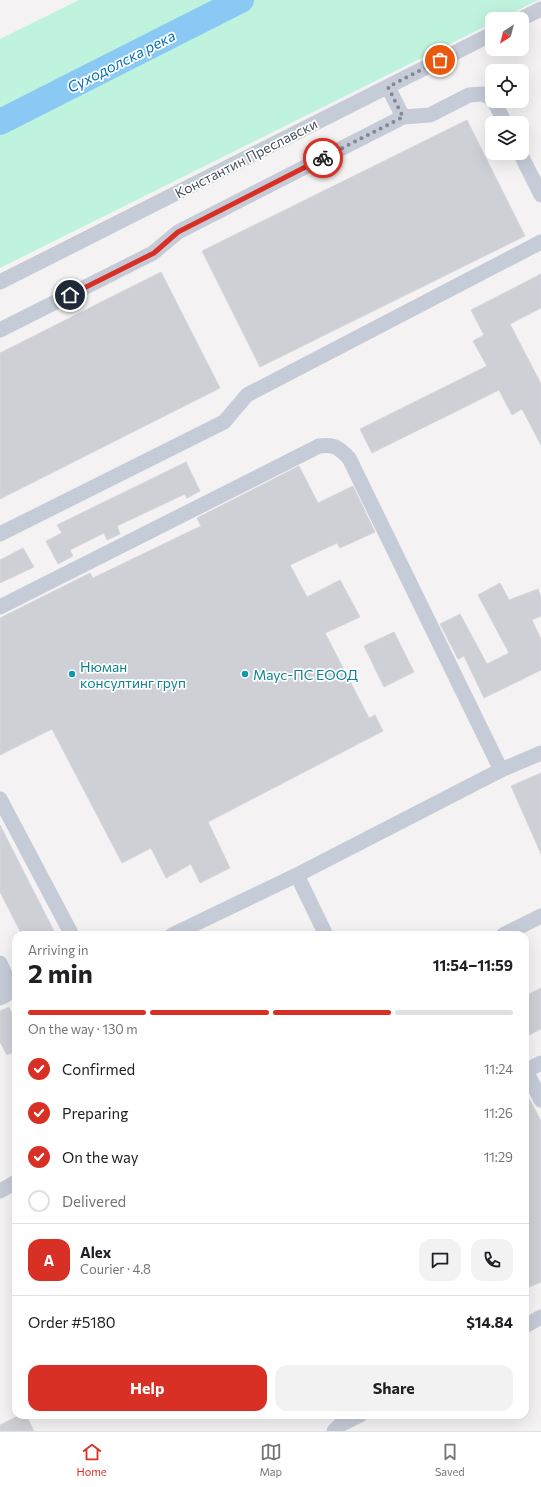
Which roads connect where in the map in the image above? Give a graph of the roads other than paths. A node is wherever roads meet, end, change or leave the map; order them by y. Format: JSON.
{"nodes":[{"id":1,"x":541,"y":9,"type":"edge"},
{"id":2,"x":529,"y":15,"type":"edge"},
{"id":3,"x":485,"y":38,"type":"edge"},
{"id":4,"x":388,"y":87,"type":"junction"},
{"id":5,"x":485,"y":95,"type":"edge"},
{"id":6,"x":403,"y":117,"type":"junction"},
{"id":7,"x":524,"y":160,"type":"edge"},
{"id":8,"x":541,"y":195,"type":"edge"},
{"id":9,"x":541,"y":242,"type":"edge"},
{"id":10,"x":0,"y":282,"type":"edge"},
{"id":11,"x":0,"y":330,"type":"edge"},
{"id":12,"x":0,"y":534,"type":"edge"},
{"id":13,"x":0,"y":607,"type":"edge"},
{"id":14,"x":541,"y":753,"type":"edge"},
{"id":15,"x":501,"y":770,"type":"junction"},
{"id":16,"x":0,"y":798,"type":"edge"},
{"id":17,"x":297,"y":875,"type":"junction"},
{"id":18,"x":541,"y":916,"type":"edge"},
{"id":19,"x":70,"y":931,"type":"edge"},
{"id":20,"x":180,"y":931,"type":"edge"},
{"id":21,"x":324,"y":931,"type":"edge"},
{"id":22,"x":511,"y":931,"type":"edge"},
{"id":23,"x":0,"y":963,"type":"edge"},
{"id":24,"x":0,"y":998,"type":"edge"},
{"id":25,"x":541,"y":1063,"type":"edge"},
{"id":26,"x":529,"y":1069,"type":"edge"},
{"id":27,"x":529,"y":1078,"type":"edge"},
{"id":28,"x":541,"y":1100,"type":"edge"},
{"id":29,"x":12,"y":1184,"type":"edge"},
{"id":30,"x":0,"y":1190,"type":"edge"},
{"id":31,"x":541,"y":1317,"type":"edge"},
{"id":32,"x":529,"y":1324,"type":"edge"},
{"id":33,"x":348,"y":1419,"type":"edge"},
{"id":34,"x":334,"y":1431,"type":"edge"}],
"edges":[{"from":1,"to":2,"type":"street"},
{"from":3,"to":4,"type":"street","name":"Константин Преславски"},
{"from":4,"to":6,"type":"street"},
{"from":4,"to":10,"type":"street","name":"Константин Преславски"},
{"from":5,"to":6,"type":"street"},
{"from":6,"to":11,"type":"street"},
{"from":7,"to":8,"type":"street"},
{"from":9,"to":12,"type":"street"},
{"from":13,"to":15,"type":"street"},
{"from":14,"to":15,"type":"street"},
{"from":15,"to":17,"type":"street"},
{"from":16,"to":19,"type":"street"},
{"from":17,"to":20,"type":"street"},
{"from":17,"to":21,"type":"street"},
{"from":18,"to":22,"type":"street"},
{"from":23,"to":24,"type":"street"},
{"from":25,"to":26,"type":"street"},
{"from":27,"to":28,"type":"street"},
{"from":29,"to":30,"type":"street"},
{"from":31,"to":32,"type":"street"},
{"from":33,"to":34,"type":"street"}]}
